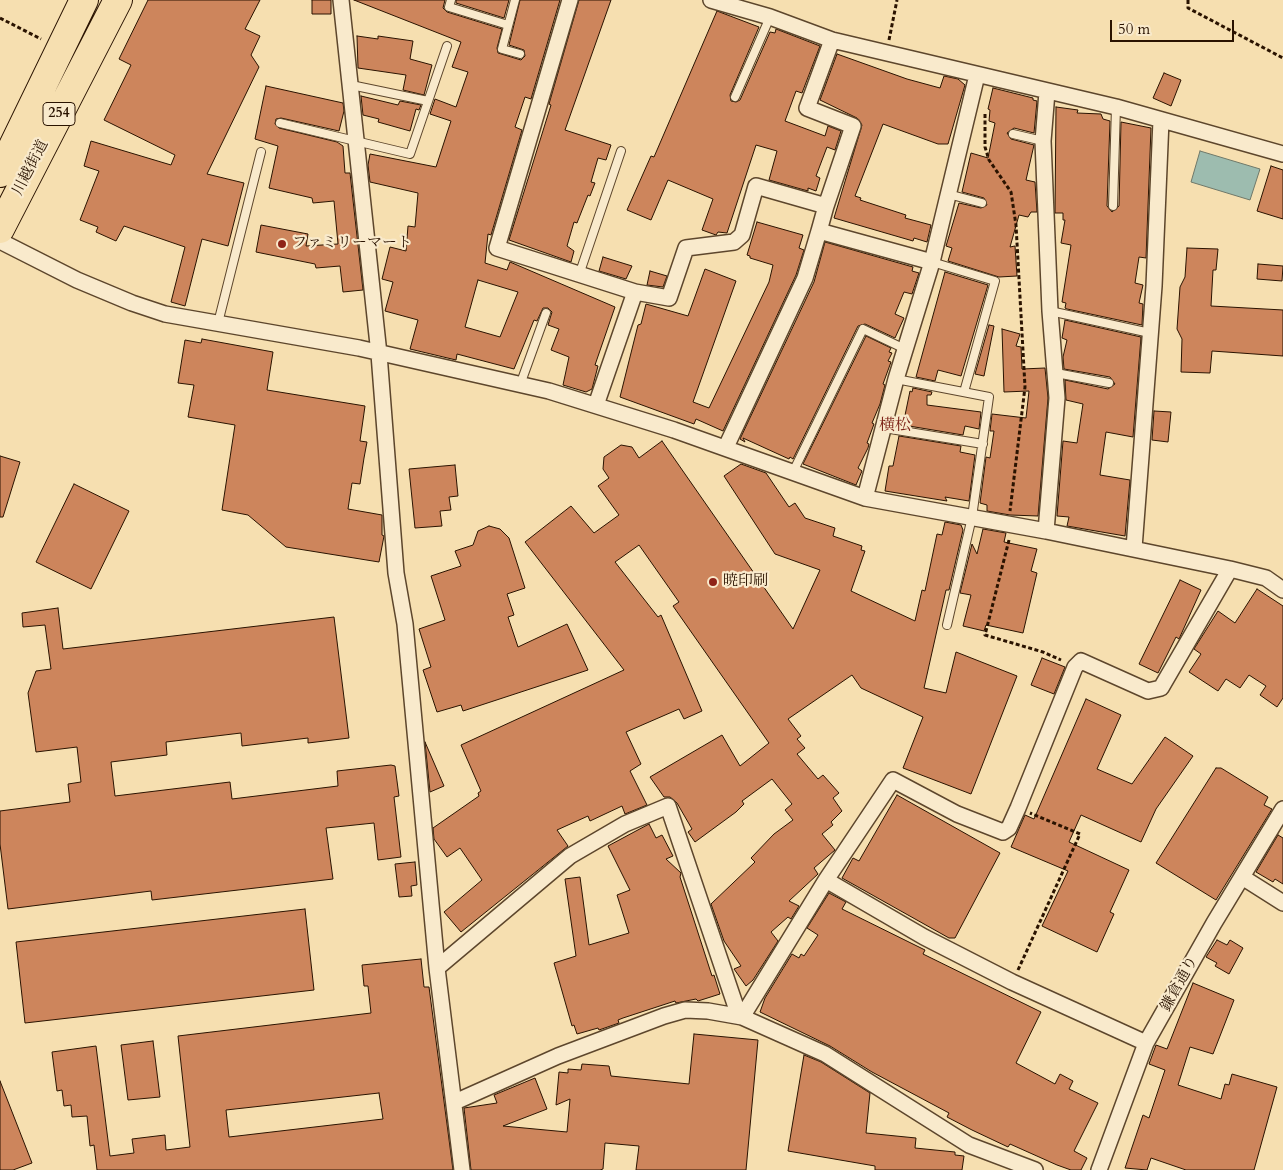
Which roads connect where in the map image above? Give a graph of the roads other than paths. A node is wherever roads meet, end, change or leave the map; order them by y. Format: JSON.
{"nodes":[{"id":1,"x":84,"y":0,"type":"edge"},
{"id":2,"x":118,"y":0,"type":"edge"},
{"id":3,"x":341,"y":0,"type":"edge"},
{"id":4,"x":451,"y":0,"type":"edge"},
{"id":5,"x":515,"y":0,"type":"edge"},
{"id":6,"x":570,"y":0,"type":"edge"},
{"id":7,"x":711,"y":0,"type":"edge"},
{"id":8,"x":770,"y":17,"type":"junction"},
{"id":9,"x":508,"y":25,"type":"junction"},
{"id":10,"x":832,"y":40,"type":"junction"},
{"id":11,"x":447,"y":46,"type":"dead end"},
{"id":12,"x":520,"y":54,"type":"dead end"},
{"id":13,"x":977,"y":75,"type":"junction"},
{"id":14,"x":350,"y":85,"type":"junction"},
{"id":15,"x":1047,"y":92,"type":"junction"},
{"id":16,"x":735,"y":97,"type":"dead end"},
{"id":17,"x":428,"y":101,"type":"junction"},
{"id":18,"x":1116,"y":107,"type":"junction"},
{"id":19,"x":1161,"y":120,"type":"junction"},
{"id":20,"x":280,"y":123,"type":"dead end"},
{"id":21,"x":1012,"y":134,"type":"dead end"},
{"id":22,"x":357,"y":142,"type":"junction"},
{"id":23,"x":1043,"y":142,"type":"junction"},
{"id":24,"x":621,"y":151,"type":"dead end"},
{"id":25,"x":261,"y":152,"type":"dead end"},
{"id":26,"x":1283,"y":154,"type":"edge"},
{"id":27,"x":0,"y":173,"type":"edge"},
{"id":28,"x":948,"y":194,"type":"junction"},
{"id":29,"x":982,"y":203,"type":"dead end"},
{"id":30,"x":826,"y":206,"type":"junction"},
{"id":31,"x":1113,"y":206,"type":"dead end"},
{"id":32,"x":0,"y":229,"type":"edge"},
{"id":33,"x":819,"y":231,"type":"junction"},
{"id":34,"x":0,"y":241,"type":"edge"},
{"id":35,"x":932,"y":262,"type":"junction"},
{"id":36,"x":579,"y":275,"type":"junction"},
{"id":37,"x":635,"y":292,"type":"junction"},
{"id":38,"x":1050,"y":311,"type":"junction"},
{"id":39,"x":546,"y":313,"type":"dead end"},
{"id":40,"x":218,"y":323,"type":"junction"},
{"id":41,"x":1150,"y":333,"type":"junction"},
{"id":42,"x":905,"y":350,"type":"junction"},
{"id":43,"x":379,"y":354,"type":"junction"},
{"id":44,"x":1056,"y":373,"type":"junction"},
{"id":45,"x":896,"y":379,"type":"junction"},
{"id":46,"x":1109,"y":383,"type":"dead end"},
{"id":47,"x":520,"y":384,"type":"junction"},
{"id":48,"x":964,"y":392,"type":"junction"},
{"id":49,"x":596,"y":404,"type":"junction"},
{"id":50,"x":884,"y":428,"type":"junction"},
{"id":51,"x":983,"y":444,"type":"junction"},
{"id":52,"x":726,"y":447,"type":"junction"},
{"id":53,"x":793,"y":472,"type":"junction"},
{"id":54,"x":865,"y":498,"type":"junction"},
{"id":55,"x":972,"y":517,"type":"junction"},
{"id":56,"x":1046,"y":531,"type":"junction"},
{"id":57,"x":1134,"y":548,"type":"junction"},
{"id":58,"x":1230,"y":569,"type":"junction"},
{"id":59,"x":1283,"y":590,"type":"edge"},
{"id":60,"x":947,"y":625,"type":"dead end"},
{"id":61,"x":1283,"y":810,"type":"edge"},
{"id":62,"x":1242,"y":877,"type":"junction"},
{"id":63,"x":826,"y":880,"type":"junction"},
{"id":64,"x":1283,"y":903,"type":"edge"},
{"id":65,"x":437,"y":968,"type":"junction"},
{"id":66,"x":741,"y":1017,"type":"junction"},
{"id":67,"x":1146,"y":1043,"type":"junction"},
{"id":68,"x":455,"y":1102,"type":"junction"},
{"id":69,"x":462,"y":1170,"type":"edge"},
{"id":70,"x":1035,"y":1170,"type":"edge"},
{"id":71,"x":1099,"y":1170,"type":"edge"}],
"edges":[{"from":1,"to":27,"type":"highway","name":"川越街道","number":"254"},
{"from":2,"to":32,"type":"highway","name":"川越街道","number":"254"},
{"from":3,"to":14,"type":"street"},
{"from":4,"to":9,"type":"lane"},
{"from":5,"to":9,"type":"lane"},
{"from":6,"to":36,"type":"street"},
{"from":7,"to":8,"type":"street"},
{"from":8,"to":10,"type":"street"},
{"from":8,"to":16,"type":"lane"},
{"from":9,"to":12,"type":"lane"},
{"from":10,"to":13,"type":"street"},
{"from":10,"to":30,"type":"street"},
{"from":11,"to":17,"type":"lane"},
{"from":13,"to":15,"type":"street"},
{"from":13,"to":28,"type":"street"},
{"from":14,"to":17,"type":"lane"},
{"from":14,"to":22,"type":"street"},
{"from":15,"to":18,"type":"street"},
{"from":15,"to":23,"type":"street"},
{"from":17,"to":22,"type":"lane"},
{"from":18,"to":19,"type":"street"},
{"from":18,"to":31,"type":"lane"},
{"from":19,"to":26,"type":"street"},
{"from":19,"to":41,"type":"street"},
{"from":20,"to":22,"type":"lane"},
{"from":21,"to":23,"type":"lane"},
{"from":22,"to":43,"type":"street"},
{"from":23,"to":38,"type":"street"},
{"from":24,"to":36,"type":"lane"},
{"from":25,"to":40,"type":"lane"},
{"from":28,"to":29,"type":"lane"},
{"from":28,"to":35,"type":"street"},
{"from":30,"to":33,"type":"street"},
{"from":30,"to":37,"type":"street"},
{"from":33,"to":35,"type":"street"},
{"from":33,"to":52,"type":"street"},
{"from":34,"to":40,"type":"street"},
{"from":35,"to":42,"type":"street"},
{"from":35,"to":48,"type":"lane"},
{"from":36,"to":37,"type":"street"},
{"from":37,"to":49,"type":"street"},
{"from":38,"to":41,"type":"lane"},
{"from":38,"to":44,"type":"street"},
{"from":39,"to":47,"type":"lane"},
{"from":40,"to":43,"type":"street"},
{"from":41,"to":57,"type":"street"},
{"from":42,"to":45,"type":"street"},
{"from":42,"to":53,"type":"lane"},
{"from":43,"to":47,"type":"street"},
{"from":43,"to":65,"type":"street"},
{"from":44,"to":46,"type":"lane"},
{"from":44,"to":56,"type":"street"},
{"from":45,"to":48,"type":"lane"},
{"from":45,"to":50,"type":"street"},
{"from":47,"to":49,"type":"street"},
{"from":48,"to":51,"type":"lane"},
{"from":49,"to":52,"type":"street"},
{"from":50,"to":51,"type":"lane"},
{"from":50,"to":54,"type":"street"},
{"from":51,"to":55,"type":"lane"},
{"from":52,"to":53,"type":"street"},
{"from":53,"to":54,"type":"street"},
{"from":54,"to":55,"type":"street"},
{"from":55,"to":56,"type":"street"},
{"from":55,"to":60,"type":"lane"},
{"from":56,"to":57,"type":"street"},
{"from":57,"to":58,"type":"street"},
{"from":58,"to":59,"type":"street"},
{"from":58,"to":63,"type":"street"},
{"from":61,"to":62,"type":"street","name":"鎌倉通り"},
{"from":62,"to":64,"type":"street"},
{"from":62,"to":67,"type":"street","name":"鎌倉通り"},
{"from":63,"to":66,"type":"street"},
{"from":63,"to":67,"type":"street"},
{"from":65,"to":66,"type":"street"},
{"from":65,"to":68,"type":"street"},
{"from":66,"to":68,"type":"street"},
{"from":66,"to":70,"type":"street"},
{"from":67,"to":71,"type":"street","name":"鎌倉通り"},
{"from":68,"to":69,"type":"street"}]}
